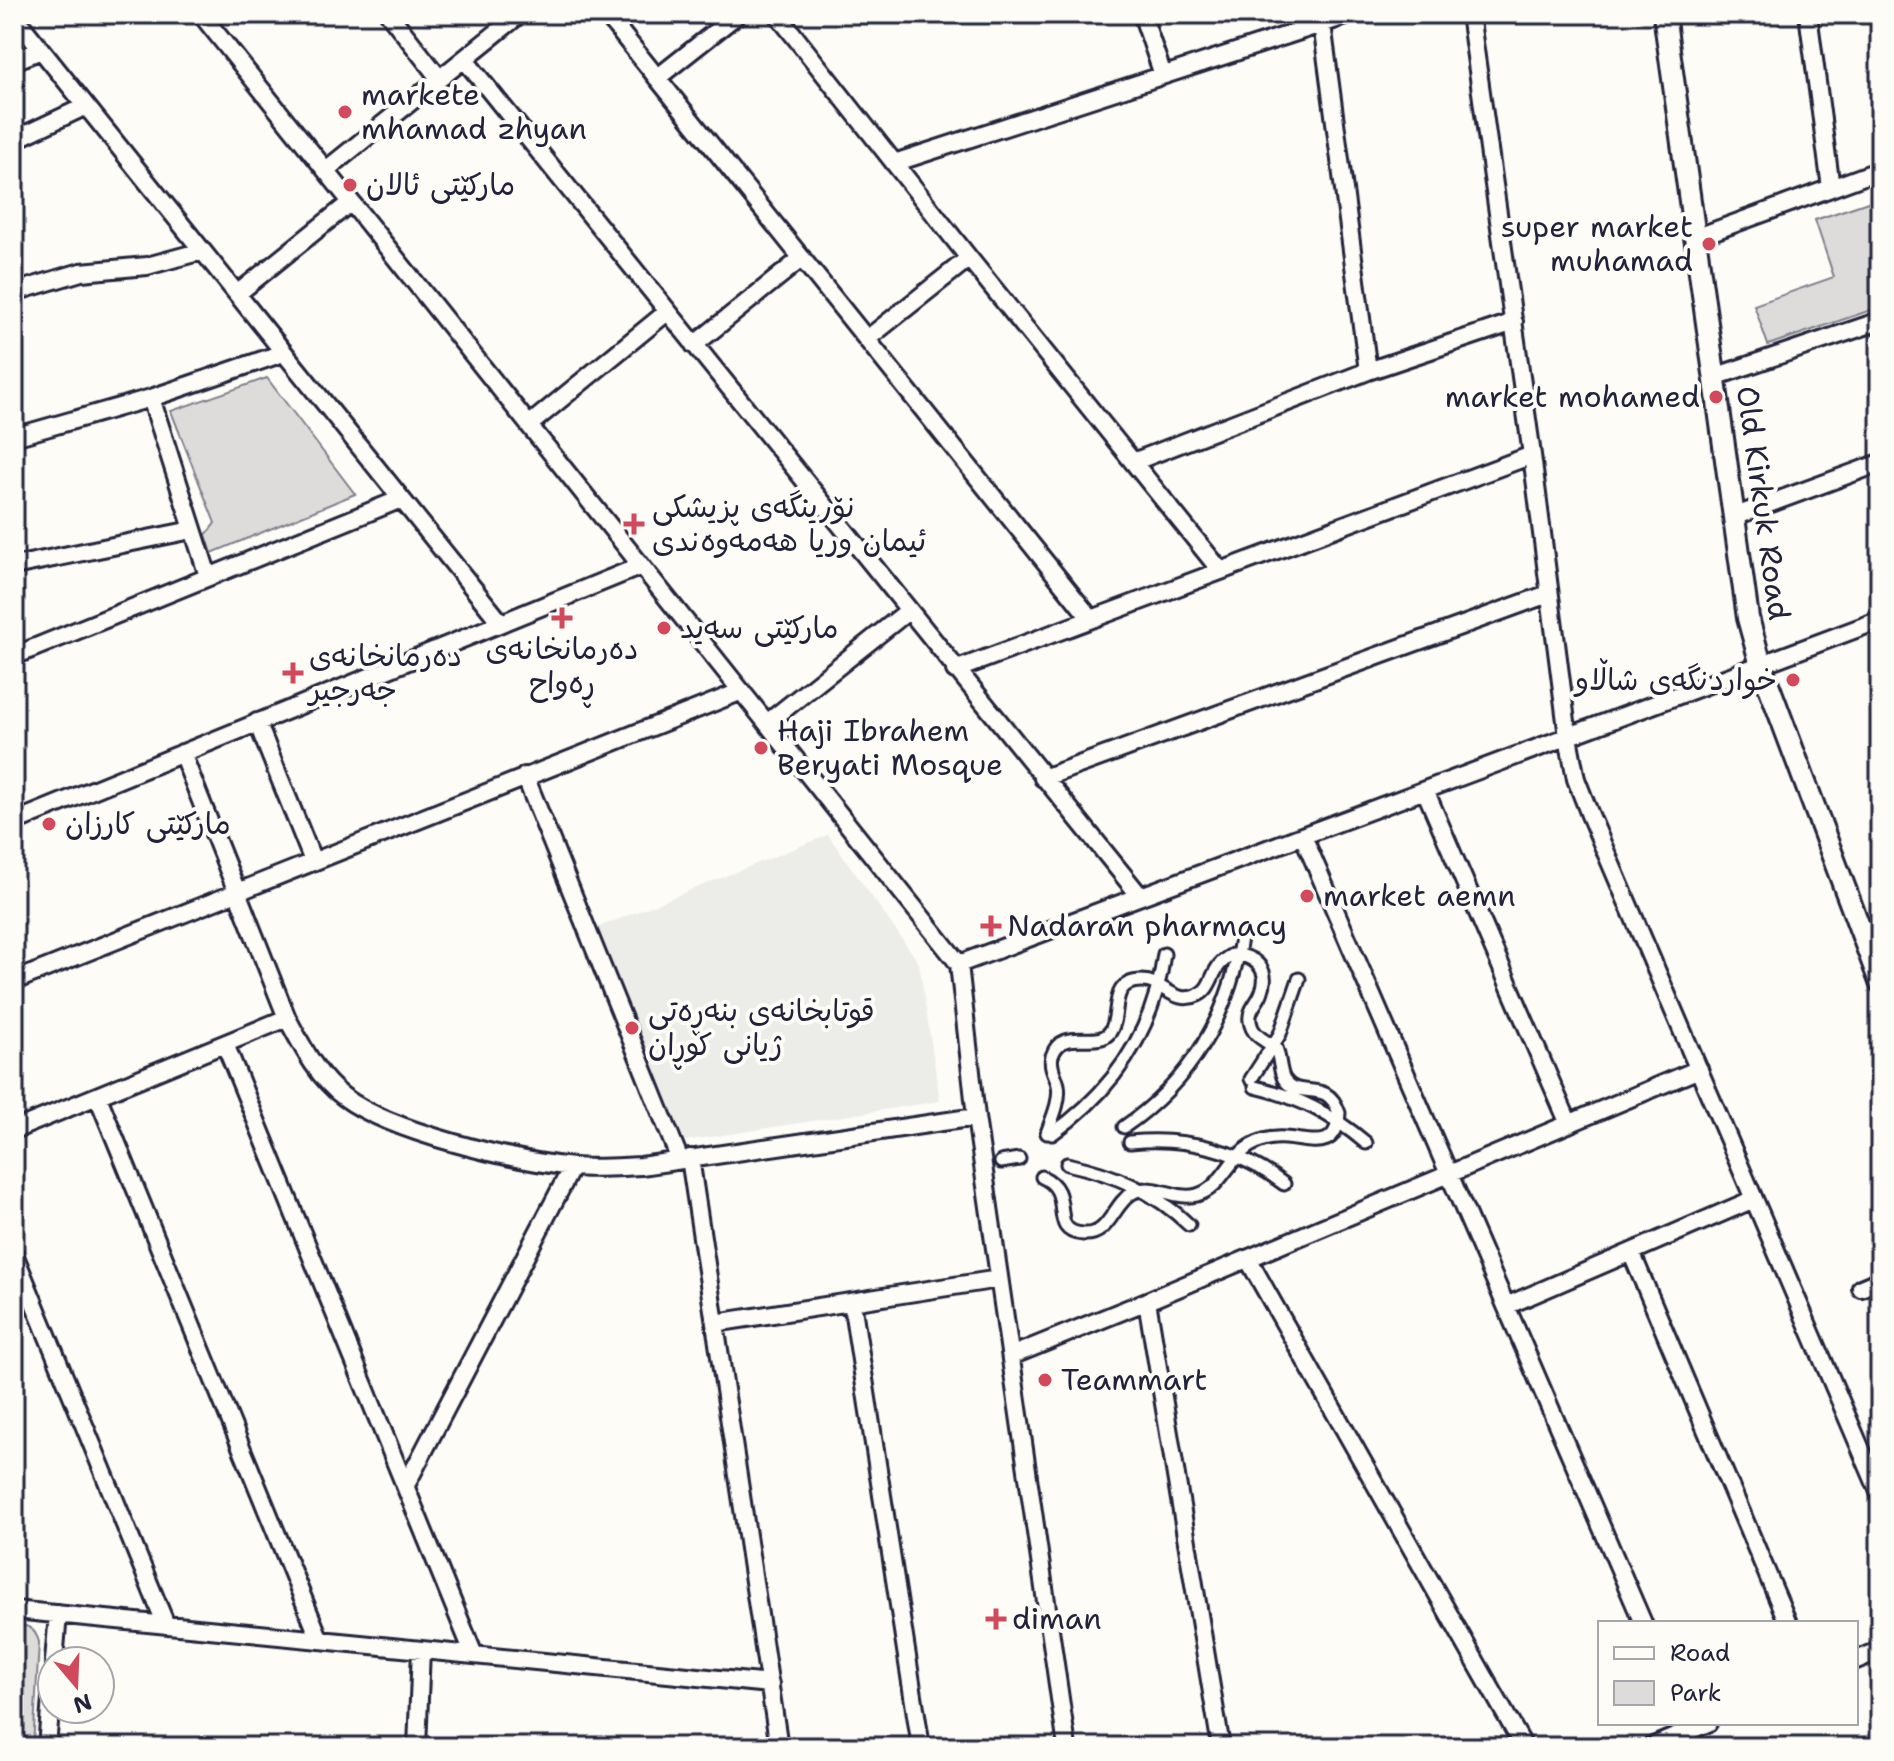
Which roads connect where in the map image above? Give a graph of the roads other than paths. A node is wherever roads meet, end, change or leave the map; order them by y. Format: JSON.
{"nodes":[{"id":1,"x":201,"y":14,"type":"edge"},
{"id":2,"x":389,"y":14,"type":"edge"},
{"id":3,"x":520,"y":14,"type":"edge"},
{"id":4,"x":606,"y":14,"type":"edge"},
{"id":5,"x":738,"y":14,"type":"edge"},
{"id":6,"x":777,"y":14,"type":"edge"},
{"id":7,"x":1142,"y":14,"type":"edge"},
{"id":8,"x":1296,"y":14,"type":"edge"},
{"id":9,"x":1352,"y":14,"type":"edge"},
{"id":10,"x":1470,"y":14,"type":"edge"},
{"id":11,"x":1664,"y":14,"type":"edge"},
{"id":12,"x":1808,"y":14,"type":"edge"},
{"id":13,"x":14,"y":16,"type":"edge"},
{"id":14,"x":1322,"y":24,"type":"junction"},
{"id":15,"x":1298,"y":31,"type":"junction"},
{"id":16,"x":41,"y":50,"type":"junction"},
{"id":17,"x":465,"y":60,"type":"junction"},
{"id":18,"x":14,"y":61,"type":"edge"},
{"id":19,"x":1163,"y":75,"type":"junction"},
{"id":20,"x":439,"y":78,"type":"junction"},
{"id":21,"x":657,"y":78,"type":"junction"},
{"id":22,"x":86,"y":106,"type":"junction"},
{"id":23,"x":14,"y":140,"type":"edge"},
{"id":24,"x":894,"y":163,"type":"junction"},
{"id":25,"x":326,"y":170,"type":"junction"},
{"id":26,"x":1880,"y":170,"type":"edge"},
{"id":27,"x":1831,"y":188,"type":"junction"},
{"id":28,"x":351,"y":202,"type":"junction"},
{"id":29,"x":1695,"y":238,"type":"junction"},
{"id":30,"x":202,"y":251,"type":"junction"},
{"id":31,"x":802,"y":258,"type":"junction"},
{"id":32,"x":969,"y":258,"type":"junction"},
{"id":33,"x":21,"y":290,"type":"dead end"},
{"id":34,"x":237,"y":294,"type":"junction"},
{"id":35,"x":667,"y":312,"type":"junction"},
{"id":36,"x":1880,"y":321,"type":"edge"},
{"id":37,"x":1514,"y":322,"type":"junction"},
{"id":38,"x":867,"y":339,"type":"junction"},
{"id":39,"x":694,"y":345,"type":"junction"},
{"id":40,"x":283,"y":353,"type":"junction"},
{"id":41,"x":1368,"y":371,"type":"junction"},
{"id":42,"x":1714,"y":377,"type":"junction"},
{"id":43,"x":151,"y":398,"type":"junction"},
{"id":44,"x":529,"y":425,"type":"junction"},
{"id":45,"x":14,"y":437,"type":"edge"},
{"id":46,"x":1532,"y":455,"type":"junction"},
{"id":47,"x":1133,"y":462,"type":"junction"},
{"id":48,"x":1880,"y":463,"type":"edge"},
{"id":49,"x":401,"y":499,"type":"junction"},
{"id":50,"x":1733,"y":517,"type":"junction"},
{"id":51,"x":192,"y":530,"type":"junction"},
{"id":52,"x":14,"y":566,"type":"edge"},
{"id":53,"x":641,"y":566,"type":"junction"},
{"id":54,"x":1220,"y":570,"type":"junction"},
{"id":55,"x":208,"y":576,"type":"junction"},
{"id":56,"x":1548,"y":594,"type":"junction"},
{"id":57,"x":908,"y":611,"type":"junction"},
{"id":58,"x":1091,"y":619,"type":"junction"},
{"id":59,"x":1880,"y":620,"type":"edge"},
{"id":60,"x":501,"y":623,"type":"junction"},
{"id":61,"x":14,"y":656,"type":"edge"},
{"id":62,"x":1761,"y":665,"type":"junction"},
{"id":63,"x":955,"y":670,"type":"junction"},
{"id":64,"x":742,"y":691,"type":"junction"},
{"id":65,"x":257,"y":722,"type":"junction"},
{"id":66,"x":767,"y":723,"type":"junction"},
{"id":67,"x":1568,"y":737,"type":"junction"},
{"id":68,"x":182,"y":753,"type":"junction"},
{"id":69,"x":525,"y":776,"type":"junction"},
{"id":70,"x":1043,"y":778,"type":"junction"},
{"id":71,"x":1425,"y":790,"type":"junction"},
{"id":72,"x":14,"y":822,"type":"edge"},
{"id":73,"x":1303,"y":836,"type":"junction"},
{"id":74,"x":313,"y":861,"type":"junction"},
{"id":75,"x":238,"y":892,"type":"junction"},
{"id":76,"x":1140,"y":896,"type":"junction"},
{"id":77,"x":1241,"y":938,"type":"dead end"},
{"id":78,"x":1164,"y":954,"type":"dead end"},
{"id":79,"x":1239,"y":955,"type":"junction"},
{"id":80,"x":959,"y":964,"type":"junction"},
{"id":81,"x":1299,"y":979,"type":"dead end"},
{"id":82,"x":14,"y":981,"type":"edge"},
{"id":83,"x":1880,"y":982,"type":"edge"},
{"id":84,"x":1158,"y":985,"type":"junction"},
{"id":85,"x":287,"y":1018,"type":"junction"},
{"id":86,"x":225,"y":1044,"type":"junction"},
{"id":87,"x":1273,"y":1046,"type":"junction"},
{"id":88,"x":1699,"y":1069,"type":"junction"},
{"id":89,"x":98,"y":1097,"type":"junction"},
{"id":90,"x":976,"y":1117,"type":"junction"},
{"id":91,"x":1339,"y":1120,"type":"junction"},
{"id":92,"x":1569,"y":1124,"type":"junction"},
{"id":93,"x":1124,"y":1127,"type":"dead end"},
{"id":94,"x":14,"y":1130,"type":"edge"},
{"id":95,"x":1130,"y":1142,"type":"dead end"},
{"id":96,"x":1366,"y":1143,"type":"dead end"},
{"id":97,"x":1236,"y":1156,"type":"junction"},
{"id":98,"x":685,"y":1159,"type":"junction"},
{"id":99,"x":1019,"y":1159,"type":"dead end"},
{"id":100,"x":1001,"y":1162,"type":"dead end"},
{"id":101,"x":1067,"y":1164,"type":"dead end"},
{"id":102,"x":572,"y":1167,"type":"junction"},
{"id":103,"x":1449,"y":1174,"type":"junction"},
{"id":104,"x":1042,"y":1177,"type":"dead end"},
{"id":105,"x":1284,"y":1184,"type":"dead end"},
{"id":106,"x":1143,"y":1189,"type":"junction"},
{"id":107,"x":1754,"y":1199,"type":"junction"},
{"id":108,"x":1189,"y":1225,"type":"dead end"},
{"id":109,"x":1631,"y":1252,"type":"junction"},
{"id":110,"x":14,"y":1254,"type":"edge"},
{"id":111,"x":1248,"y":1259,"type":"junction"},
{"id":112,"x":999,"y":1279,"type":"junction"},
{"id":113,"x":1880,"y":1280,"type":"edge"},
{"id":114,"x":1861,"y":1288,"type":"dead end"},
{"id":115,"x":1147,"y":1301,"type":"junction"},
{"id":116,"x":852,"y":1302,"type":"junction"},
{"id":117,"x":1506,"y":1306,"type":"junction"},
{"id":118,"x":715,"y":1323,"type":"junction"},
{"id":119,"x":1011,"y":1356,"type":"junction"},
{"id":120,"x":406,"y":1485,"type":"junction"},
{"id":121,"x":1880,"y":1494,"type":"edge"},
{"id":122,"x":15,"y":1608,"type":"edge"},
{"id":123,"x":58,"y":1614,"type":"junction"},
{"id":124,"x":1642,"y":1621,"type":"edge"},
{"id":125,"x":1787,"y":1621,"type":"edge"},
{"id":126,"x":166,"y":1625,"type":"junction"},
{"id":127,"x":320,"y":1640,"type":"junction"},
{"id":128,"x":55,"y":1645,"type":"edge"},
{"id":129,"x":421,"y":1650,"type":"junction"},
{"id":130,"x":1880,"y":1650,"type":"edge"},
{"id":131,"x":474,"y":1655,"type":"junction"},
{"id":132,"x":1858,"y":1659,"type":"edge"},
{"id":133,"x":770,"y":1684,"type":"junction"},
{"id":134,"x":49,"y":1725,"type":"edge"},
{"id":135,"x":1688,"y":1727,"type":"edge"},
{"id":136,"x":47,"y":1747,"type":"edge"},
{"id":137,"x":417,"y":1747,"type":"edge"},
{"id":138,"x":779,"y":1747,"type":"edge"},
{"id":139,"x":921,"y":1747,"type":"edge"},
{"id":140,"x":1067,"y":1747,"type":"edge"},
{"id":141,"x":1221,"y":1747,"type":"edge"},
{"id":142,"x":1524,"y":1747,"type":"edge"},
{"id":143,"x":1651,"y":1747,"type":"edge"}],
"edges":[{"from":1,"to":25,"type":"street"},
{"from":2,"to":20,"type":"street"},
{"from":3,"to":17,"type":"street"},
{"from":4,"to":21,"type":"street"},
{"from":5,"to":21,"type":"street"},
{"from":6,"to":24,"type":"street"},
{"from":7,"to":19,"type":"street"},
{"from":8,"to":15,"type":"street"},
{"from":9,"to":14,"type":"street"},
{"from":10,"to":37,"type":"street"},
{"from":11,"to":29,"type":"street","name":"Old Kirkuk Road"},
{"from":12,"to":27,"type":"street"},
{"from":13,"to":16,"type":"street"},
{"from":14,"to":15,"type":"street"},
{"from":14,"to":41,"type":"street"},
{"from":15,"to":19,"type":"street"},
{"from":16,"to":18,"type":"street"},
{"from":16,"to":22,"type":"street"},
{"from":17,"to":20,"type":"street"},
{"from":17,"to":35,"type":"street"},
{"from":19,"to":24,"type":"street"},
{"from":20,"to":25,"type":"street"},
{"from":21,"to":31,"type":"street"},
{"from":22,"to":23,"type":"street"},
{"from":22,"to":30,"type":"street"},
{"from":24,"to":32,"type":"street"},
{"from":25,"to":28,"type":"street"},
{"from":26,"to":27,"type":"street"},
{"from":27,"to":29,"type":"street"},
{"from":28,"to":34,"type":"street"},
{"from":28,"to":44,"type":"street"},
{"from":29,"to":42,"type":"street","name":"Old Kirkuk Road"},
{"from":30,"to":33,"type":"street"},
{"from":30,"to":34,"type":"street"},
{"from":31,"to":38,"type":"street"},
{"from":31,"to":39,"type":"street"},
{"from":32,"to":38,"type":"street"},
{"from":32,"to":47,"type":"street"},
{"from":34,"to":40,"type":"street"},
{"from":35,"to":39,"type":"street"},
{"from":35,"to":44,"type":"street"},
{"from":36,"to":42,"type":"street"},
{"from":37,"to":41,"type":"street"},
{"from":37,"to":46,"type":"street"},
{"from":38,"to":58,"type":"street"},
{"from":39,"to":57,"type":"street"},
{"from":40,"to":43,"type":"street"},
{"from":40,"to":49,"type":"street"},
{"from":41,"to":47,"type":"street"},
{"from":42,"to":50,"type":"street","name":"Old Kirkuk Road"},
{"from":43,"to":45,"type":"street"},
{"from":43,"to":51,"type":"street"},
{"from":44,"to":53,"type":"street"},
{"from":46,"to":54,"type":"street"},
{"from":46,"to":56,"type":"street"},
{"from":47,"to":54,"type":"street"},
{"from":48,"to":50,"type":"street"},
{"from":49,"to":55,"type":"street"},
{"from":49,"to":60,"type":"street"},
{"from":50,"to":62,"type":"street","name":"Old Kirkuk Road"},
{"from":51,"to":52,"type":"street"},
{"from":51,"to":55,"type":"street"},
{"from":53,"to":60,"type":"street"},
{"from":53,"to":64,"type":"street"},
{"from":54,"to":58,"type":"street"},
{"from":55,"to":61,"type":"street"},
{"from":56,"to":67,"type":"street"},
{"from":56,"to":70,"type":"street"},
{"from":57,"to":63,"type":"street"},
{"from":57,"to":66,"type":"street"},
{"from":58,"to":63,"type":"street"},
{"from":59,"to":62,"type":"street"},
{"from":60,"to":65,"type":"street"},
{"from":62,"to":67,"type":"street"},
{"from":62,"to":83,"type":"street","name":"Old Kirkuk Road"},
{"from":63,"to":70,"type":"street"},
{"from":64,"to":66,"type":"street"},
{"from":64,"to":69,"type":"street"},
{"from":65,"to":68,"type":"street"},
{"from":65,"to":74,"type":"street"},
{"from":66,"to":80,"type":"street"},
{"from":67,"to":71,"type":"street"},
{"from":67,"to":88,"type":"street"},
{"from":68,"to":72,"type":"street"},
{"from":68,"to":75,"type":"street"},
{"from":69,"to":74,"type":"street"},
{"from":69,"to":98,"type":"street"},
{"from":70,"to":76,"type":"street"},
{"from":71,"to":73,"type":"street"},
{"from":71,"to":92,"type":"street"},
{"from":73,"to":76,"type":"street"},
{"from":73,"to":103,"type":"street"},
{"from":74,"to":75,"type":"street"},
{"from":75,"to":82,"type":"street"},
{"from":75,"to":85,"type":"street"},
{"from":76,"to":80,"type":"street"},
{"from":77,"to":79,"type":"street"},
{"from":78,"to":84,"type":"street"},
{"from":79,"to":84,"type":"street"},
{"from":79,"to":87,"type":"street"},
{"from":79,"to":93,"type":"street"},
{"from":80,"to":90,"type":"street"},
{"from":81,"to":87,"type":"street"},
{"from":84,"to":84,"type":"street"},
{"from":85,"to":86,"type":"street"},
{"from":85,"to":102,"type":"street"},
{"from":86,"to":89,"type":"street"},
{"from":86,"to":120,"type":"street"},
{"from":87,"to":91,"type":"street"},
{"from":87,"to":91,"type":"street"},
{"from":88,"to":92,"type":"street"},
{"from":88,"to":107,"type":"street"},
{"from":89,"to":94,"type":"street"},
{"from":89,"to":127,"type":"street"},
{"from":90,"to":98,"type":"street"},
{"from":90,"to":112,"type":"street"},
{"from":91,"to":96,"type":"street"},
{"from":91,"to":97,"type":"street"},
{"from":92,"to":103,"type":"street"},
{"from":95,"to":97,"type":"street"},
{"from":97,"to":105,"type":"street"},
{"from":97,"to":106,"type":"street"},
{"from":98,"to":102,"type":"street"},
{"from":98,"to":118,"type":"street"},
{"from":99,"to":100,"type":"street"},
{"from":101,"to":106,"type":"street"},
{"from":102,"to":120,"type":"street"},
{"from":103,"to":111,"type":"street"},
{"from":103,"to":117,"type":"street"},
{"from":104,"to":106,"type":"street"},
{"from":106,"to":108,"type":"street"},
{"from":107,"to":109,"type":"street"},
{"from":107,"to":121,"type":"street"},
{"from":109,"to":117,"type":"street"},
{"from":109,"to":125,"type":"street"},
{"from":110,"to":126,"type":"street"},
{"from":111,"to":115,"type":"street"},
{"from":111,"to":142,"type":"street"},
{"from":112,"to":116,"type":"street"},
{"from":112,"to":119,"type":"street"},
{"from":113,"to":114,"type":"street"},
{"from":115,"to":119,"type":"street"},
{"from":115,"to":141,"type":"street"},
{"from":116,"to":118,"type":"street"},
{"from":116,"to":139,"type":"street"},
{"from":117,"to":124,"type":"street"},
{"from":118,"to":133,"type":"street"},
{"from":119,"to":140,"type":"street"},
{"from":120,"to":131,"type":"street"},
{"from":122,"to":123,"type":"street"},
{"from":123,"to":126,"type":"street"},
{"from":123,"to":128,"type":"street"},
{"from":126,"to":127,"type":"street"},
{"from":127,"to":129,"type":"street"},
{"from":129,"to":131,"type":"street"},
{"from":129,"to":137,"type":"street"},
{"from":130,"to":132,"type":"street"},
{"from":131,"to":133,"type":"street"},
{"from":133,"to":138,"type":"street"},
{"from":134,"to":136,"type":"street"},
{"from":135,"to":143,"type":"street"}]}
